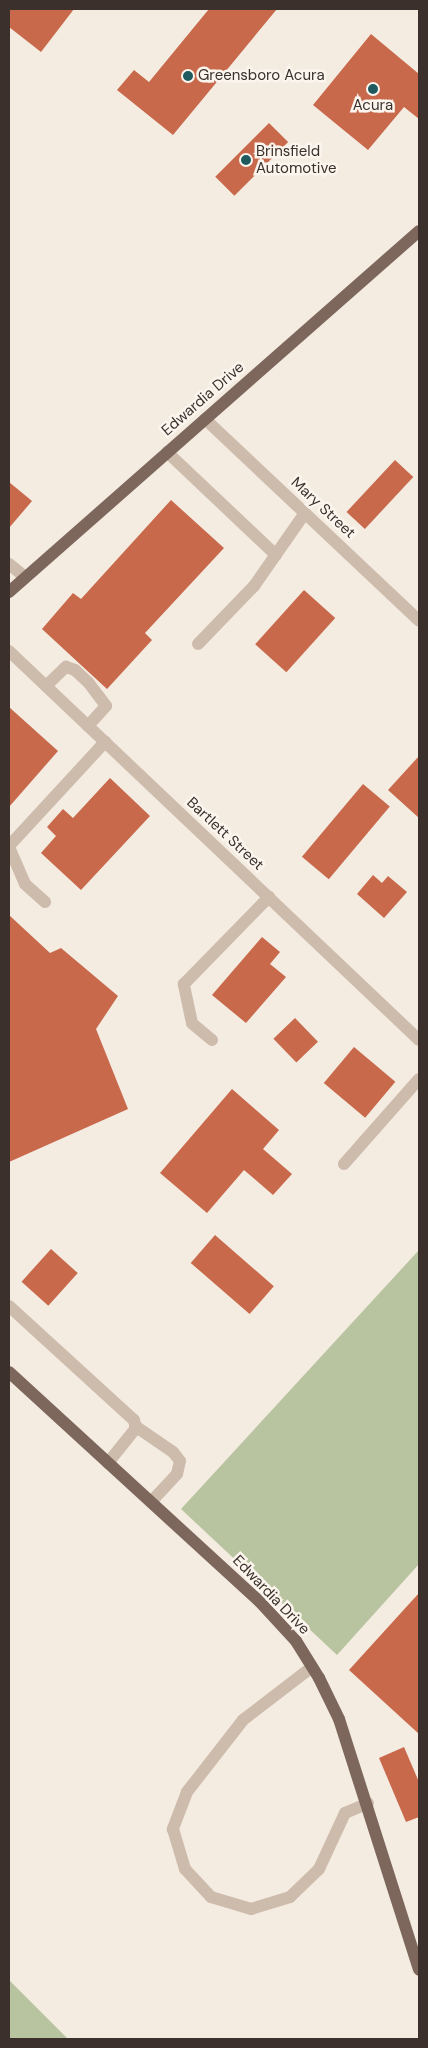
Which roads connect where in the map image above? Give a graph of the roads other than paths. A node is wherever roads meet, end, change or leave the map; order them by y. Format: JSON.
{"nodes":[{"id":1,"x":419,"y":231,"type":"edge"},
{"id":2,"x":204,"y":419,"type":"junction"},
{"id":3,"x":167,"y":452,"type":"junction"},
{"id":4,"x":305,"y":513,"type":"junction"},
{"id":5,"x":276,"y":555,"type":"junction"},
{"id":6,"x":9,"y":564,"type":"edge"},
{"id":7,"x":25,"y":577,"type":"junction"},
{"id":8,"x":9,"y":592,"type":"edge"},
{"id":9,"x":419,"y":621,"type":"edge"},
{"id":10,"x":198,"y":644,"type":"dead end"},
{"id":11,"x":11,"y":657,"type":"edge"},
{"id":12,"x":46,"y":686,"type":"junction"},
{"id":13,"x":88,"y":726,"type":"junction"},
{"id":14,"x":105,"y":742,"type":"junction"},
{"id":15,"x":9,"y":847,"type":"edge"},
{"id":16,"x":269,"y":897,"type":"junction"},
{"id":17,"x":45,"y":902,"type":"dead end"},
{"id":18,"x":212,"y":1040,"type":"dead end"},
{"id":19,"x":419,"y":1040,"type":"edge"},
{"id":20,"x":419,"y":1079,"type":"edge"},
{"id":21,"x":344,"y":1164,"type":"dead end"},
{"id":22,"x":9,"y":1306,"type":"edge"},
{"id":23,"x":9,"y":1372,"type":"edge"},
{"id":24,"x":135,"y":1426,"type":"junction"},
{"id":25,"x":108,"y":1463,"type":"junction"},
{"id":26,"x":151,"y":1502,"type":"junction"},
{"id":27,"x":312,"y":1667,"type":"junction"},
{"id":28,"x":368,"y":1803,"type":"junction"},
{"id":29,"x":419,"y":1970,"type":"edge"}],
"edges":[{"from":1,"to":2,"type":"main road","name":"Edwardia Drive"},
{"from":2,"to":3,"type":"main road","name":"Edwardia Drive"},
{"from":2,"to":4,"type":"street","name":"Mary Street"},
{"from":3,"to":5,"type":"street"},
{"from":3,"to":7,"type":"main road","name":"Edwardia Drive"},
{"from":4,"to":5,"type":"street"},
{"from":4,"to":9,"type":"street","name":"Mary Street"},
{"from":5,"to":10,"type":"street"},
{"from":6,"to":7,"type":"street"},
{"from":7,"to":8,"type":"main road","name":"Edwardia Drive"},
{"from":11,"to":12,"type":"street","name":"Bartlett Street"},
{"from":12,"to":13,"type":"street","name":"Bartlett Street"},
{"from":12,"to":13,"type":"street"},
{"from":13,"to":14,"type":"street","name":"Bartlett Street"},
{"from":14,"to":15,"type":"street"},
{"from":14,"to":16,"type":"street","name":"Bartlett Street"},
{"from":15,"to":17,"type":"street"},
{"from":16,"to":18,"type":"street"},
{"from":16,"to":19,"type":"street","name":"Bartlett Street"},
{"from":20,"to":21,"type":"street"},
{"from":22,"to":24,"type":"street"},
{"from":23,"to":25,"type":"main road","name":"Edwardia Drive"},
{"from":24,"to":25,"type":"street"},
{"from":24,"to":26,"type":"street"},
{"from":25,"to":26,"type":"main road","name":"Edwardia Drive"},
{"from":26,"to":27,"type":"main road","name":"Edwardia Drive"},
{"from":27,"to":28,"type":"main road","name":"Edwardia Drive"},
{"from":27,"to":28,"type":"street"},
{"from":28,"to":29,"type":"main road","name":"Edwardia Drive"}]}
